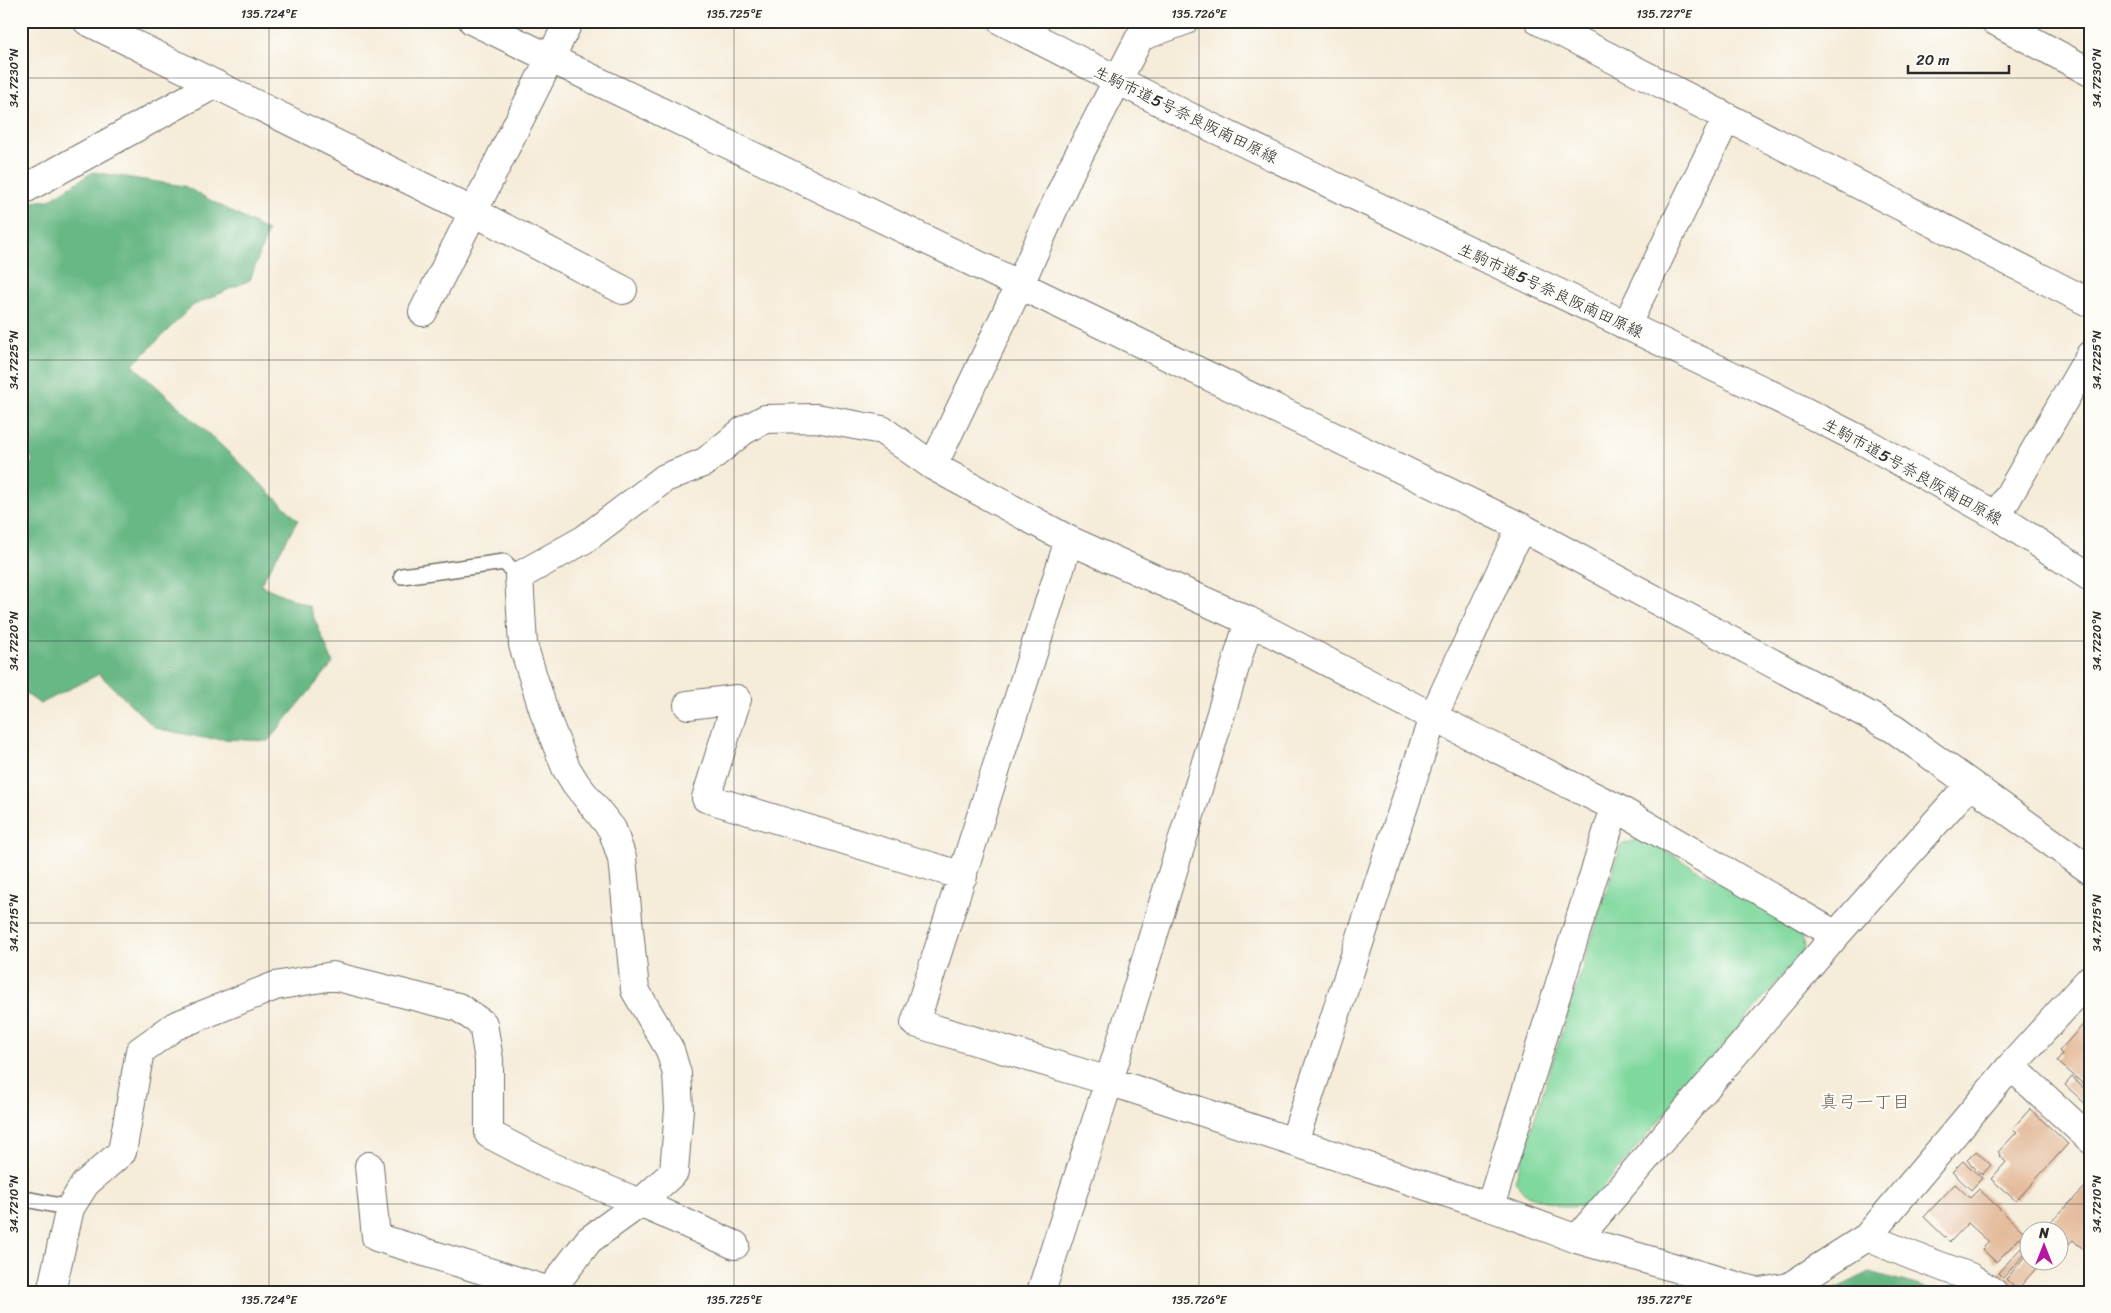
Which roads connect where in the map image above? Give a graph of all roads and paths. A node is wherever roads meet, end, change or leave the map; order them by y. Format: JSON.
{"nodes":[{"id":1,"x":87,"y":21,"type":"edge"},
{"id":2,"x":473,"y":21,"type":"edge"},
{"id":3,"x":569,"y":21,"type":"edge"},
{"id":4,"x":1002,"y":21,"type":"edge"},
{"id":5,"x":1184,"y":21,"type":"edge"},
{"id":6,"x":1539,"y":21,"type":"edge"},
{"id":7,"x":1995,"y":21,"type":"edge"},
{"id":8,"x":552,"y":59,"type":"junction"},
{"id":9,"x":2090,"y":72,"type":"edge"},
{"id":10,"x":1118,"y":81,"type":"junction"},
{"id":11,"x":215,"y":84,"type":"junction"},
{"id":12,"x":1727,"y":117,"type":"junction"},
{"id":13,"x":21,"y":191,"type":"edge"},
{"id":14,"x":474,"y":212,"type":"junction"},
{"id":15,"x":1018,"y":286,"type":"junction"},
{"id":16,"x":623,"y":290,"type":"dead end"},
{"id":17,"x":2090,"y":303,"type":"edge"},
{"id":18,"x":423,"y":312,"type":"dead end"},
{"id":19,"x":1626,"y":326,"type":"junction"},
{"id":20,"x":2090,"y":355,"type":"edge"},
{"id":21,"x":932,"y":466,"type":"junction"},
{"id":22,"x":1997,"y":516,"type":"junction"},
{"id":23,"x":1521,"y":528,"type":"junction"},
{"id":24,"x":1069,"y":540,"type":"junction"},
{"id":25,"x":402,"y":576,"type":"dead end"},
{"id":26,"x":519,"y":576,"type":"junction"},
{"id":27,"x":2090,"y":577,"type":"edge"},
{"id":28,"x":1248,"y":621,"type":"junction"},
{"id":29,"x":688,"y":705,"type":"dead end"},
{"id":30,"x":1434,"y":717,"type":"junction"},
{"id":31,"x":1970,"y":784,"type":"junction"},
{"id":32,"x":1615,"y":807,"type":"junction"},
{"id":33,"x":2090,"y":870,"type":"edge"},
{"id":34,"x":963,"y":876,"type":"junction"},
{"id":35,"x":1836,"y":935,"type":"junction"},
{"id":36,"x":2090,"y":979,"type":"edge"},
{"id":37,"x":2011,"y":1066,"type":"junction"},
{"id":38,"x":1109,"y":1081,"type":"junction"},
{"id":39,"x":2090,"y":1139,"type":"edge"},
{"id":40,"x":1294,"y":1142,"type":"junction"},
{"id":41,"x":369,"y":1166,"type":"dead end"},
{"id":42,"x":21,"y":1198,"type":"edge"},
{"id":43,"x":640,"y":1203,"type":"junction"},
{"id":44,"x":1490,"y":1207,"type":"junction"},
{"id":45,"x":70,"y":1208,"type":"junction"},
{"id":46,"x":1867,"y":1237,"type":"junction"},
{"id":47,"x":1577,"y":1239,"type":"junction"},
{"id":48,"x":735,"y":1245,"type":"dead end"},
{"id":49,"x":51,"y":1292,"type":"edge"},
{"id":50,"x":550,"y":1292,"type":"edge"},
{"id":51,"x":1041,"y":1292,"type":"edge"},
{"id":52,"x":1757,"y":1292,"type":"edge"},
{"id":53,"x":1762,"y":1292,"type":"edge"},
{"id":54,"x":1993,"y":1292,"type":"edge"}],
"edges":[{"from":1,"to":11,"type":"street"},
{"from":2,"to":8,"type":"street"},
{"from":3,"to":8,"type":"street"},
{"from":4,"to":10,"type":"street","name":"生駒市道5号奈良阪南田原線"},
{"from":5,"to":10,"type":"street"},
{"from":6,"to":12,"type":"street"},
{"from":7,"to":9,"type":"street"},
{"from":8,"to":14,"type":"street"},
{"from":8,"to":15,"type":"street"},
{"from":10,"to":15,"type":"street"},
{"from":10,"to":19,"type":"street","name":"生駒市道5号奈良阪南田原線"},
{"from":11,"to":13,"type":"street"},
{"from":11,"to":14,"type":"street"},
{"from":12,"to":17,"type":"street"},
{"from":12,"to":19,"type":"street"},
{"from":14,"to":16,"type":"street"},
{"from":14,"to":18,"type":"street"},
{"from":15,"to":21,"type":"street"},
{"from":15,"to":23,"type":"street"},
{"from":19,"to":22,"type":"street","name":"生駒市道5号奈良阪南田原線"},
{"from":20,"to":22,"type":"street"},
{"from":21,"to":24,"type":"street"},
{"from":21,"to":26,"type":"street"},
{"from":22,"to":27,"type":"street","name":"生駒市道5号奈良阪南田原線"},
{"from":23,"to":30,"type":"street"},
{"from":23,"to":31,"type":"street"},
{"from":24,"to":28,"type":"street"},
{"from":24,"to":34,"type":"street"},
{"from":25,"to":26,"type":"lane"},
{"from":26,"to":43,"type":"street"},
{"from":28,"to":30,"type":"street"},
{"from":28,"to":38,"type":"street"},
{"from":29,"to":34,"type":"street"},
{"from":30,"to":32,"type":"street"},
{"from":30,"to":40,"type":"street"},
{"from":31,"to":33,"type":"street"},
{"from":31,"to":35,"type":"street"},
{"from":32,"to":35,"type":"street"},
{"from":32,"to":44,"type":"street"},
{"from":34,"to":38,"type":"street"},
{"from":35,"to":47,"type":"street"},
{"from":36,"to":37,"type":"street"},
{"from":37,"to":39,"type":"street"},
{"from":37,"to":46,"type":"street"},
{"from":38,"to":40,"type":"street"},
{"from":38,"to":51,"type":"street"},
{"from":40,"to":44,"type":"street"},
{"from":41,"to":50,"type":"street"},
{"from":42,"to":45,"type":"lane"},
{"from":43,"to":45,"type":"street"},
{"from":43,"to":48,"type":"street"},
{"from":43,"to":50,"type":"street"},
{"from":44,"to":47,"type":"street"},
{"from":45,"to":49,"type":"street"},
{"from":46,"to":53,"type":"street"},
{"from":46,"to":54,"type":"street"},
{"from":47,"to":52,"type":"street"}]}
